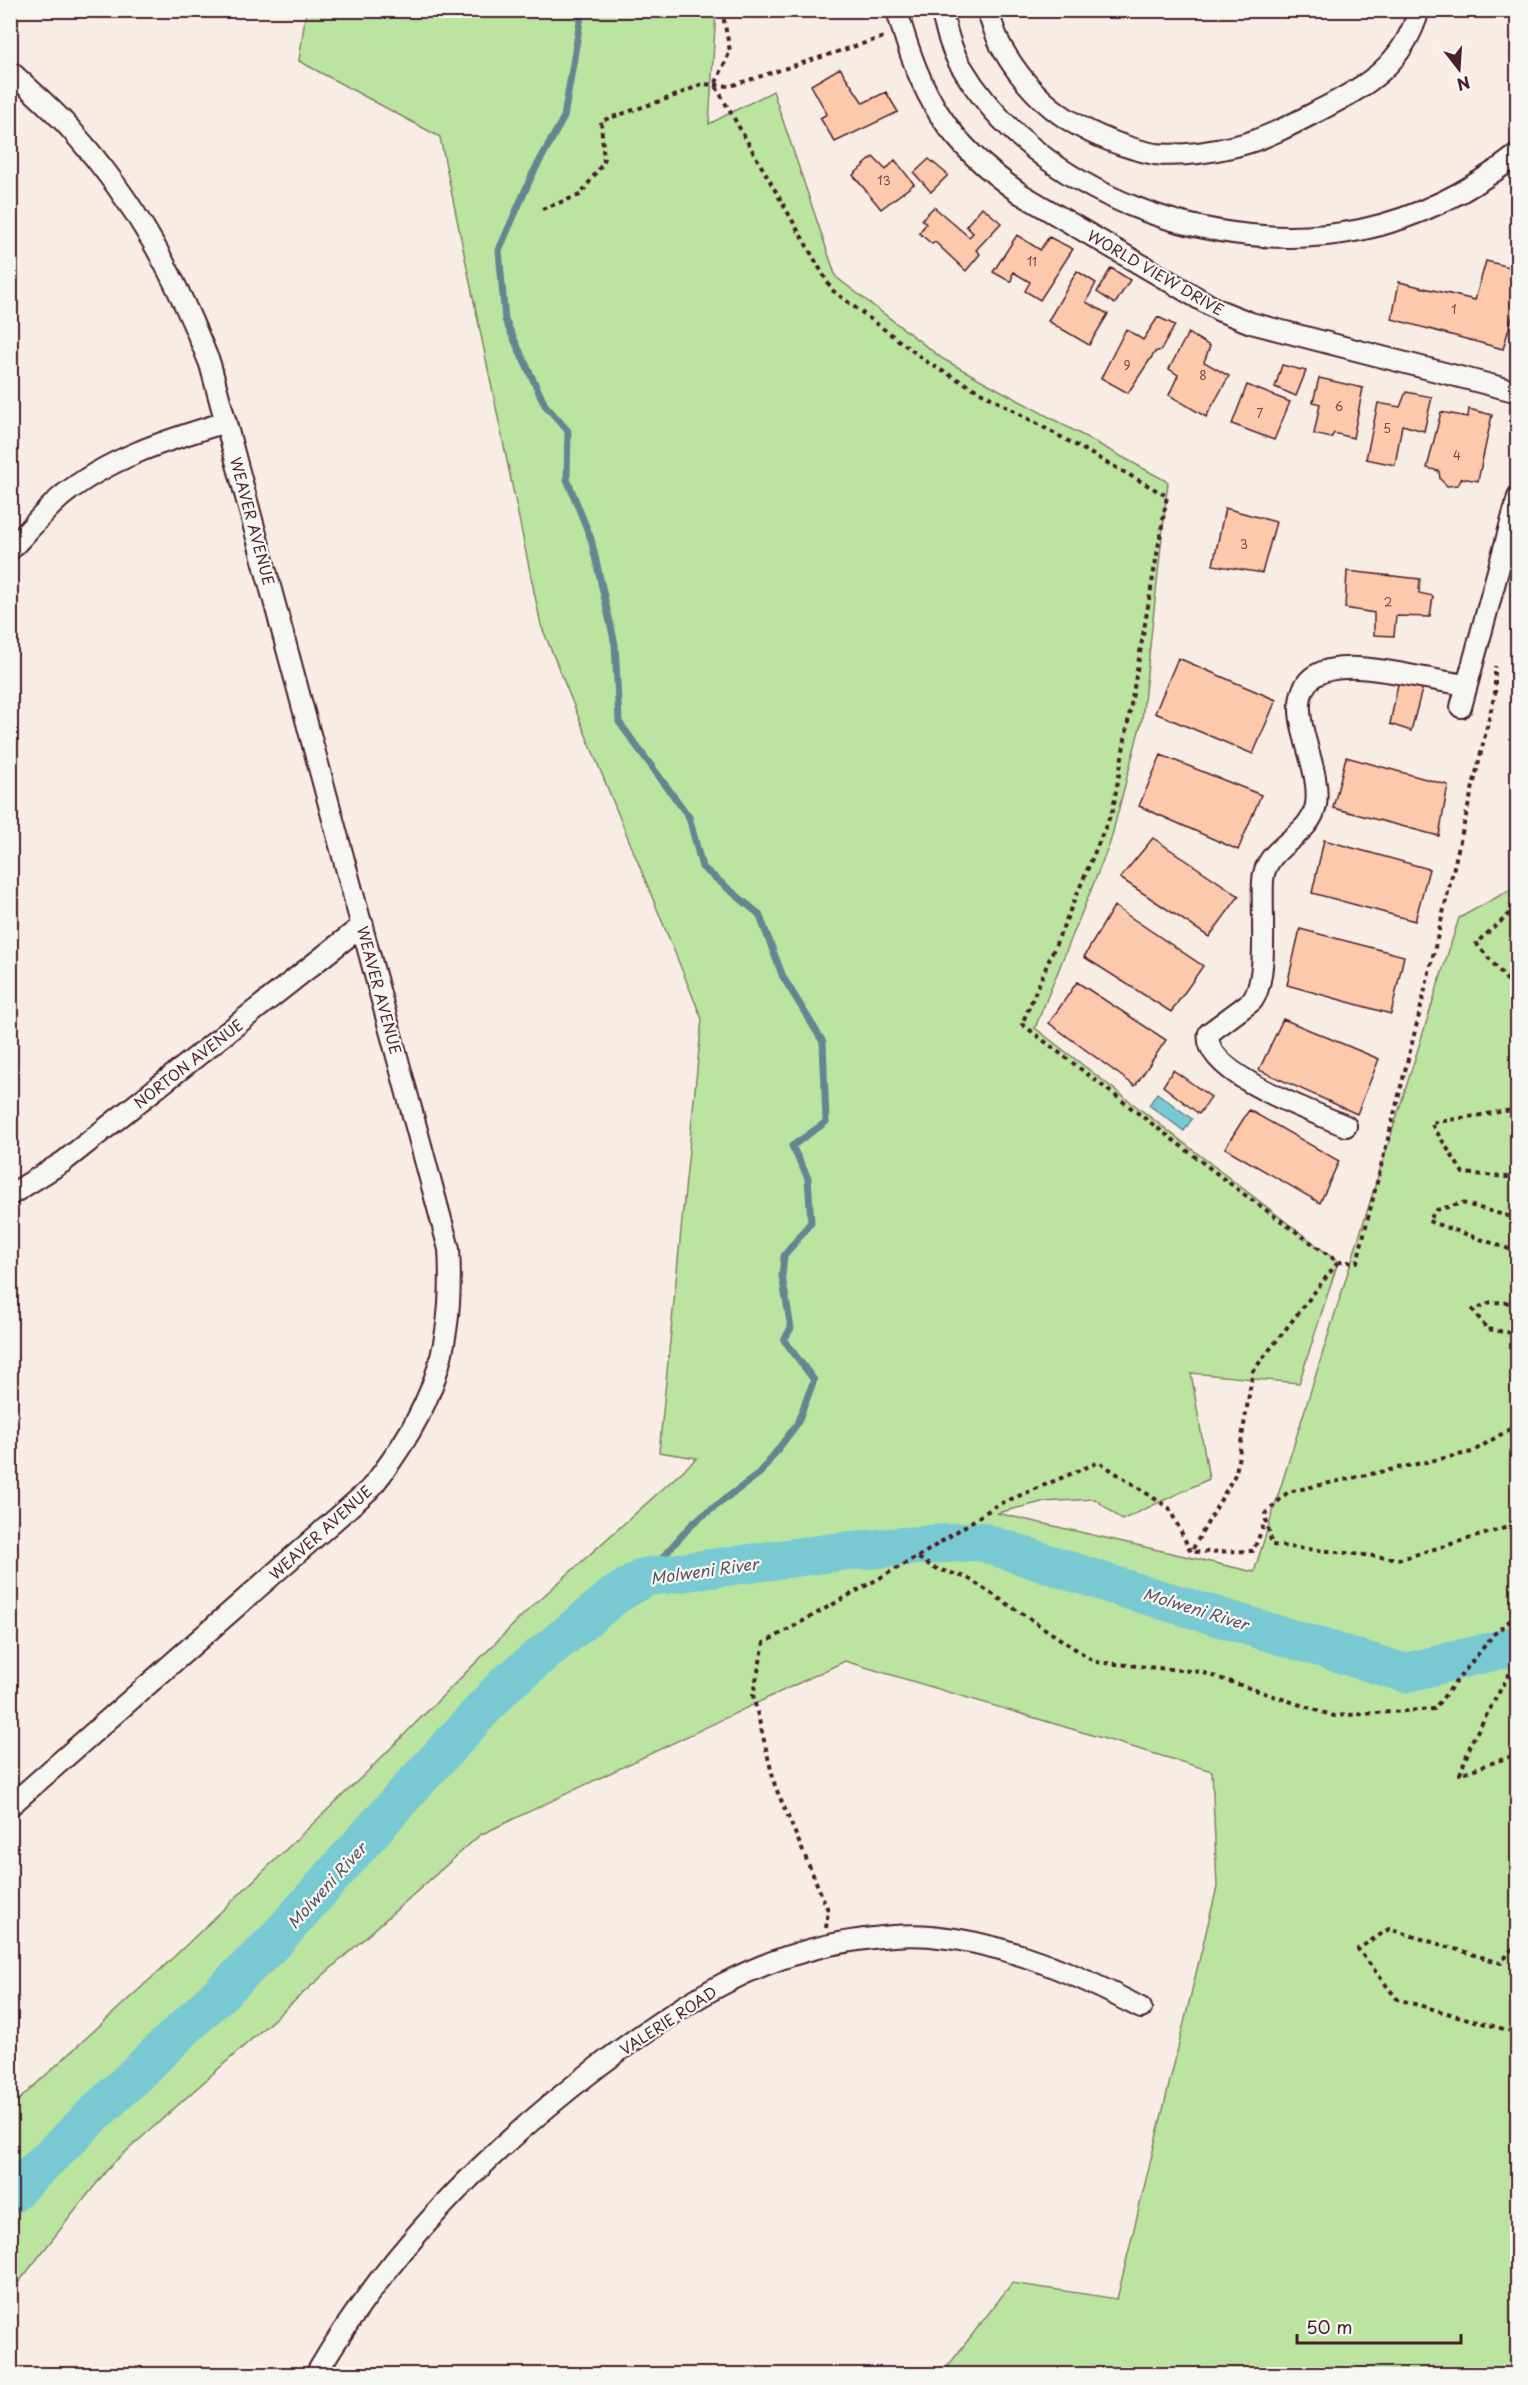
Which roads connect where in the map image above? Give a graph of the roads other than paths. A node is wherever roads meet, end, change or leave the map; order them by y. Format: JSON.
{"nodes":[{"id":1,"x":897,"y":10,"type":"edge"},
{"id":2,"x":941,"y":10,"type":"edge"},
{"id":3,"x":987,"y":10,"type":"edge"},
{"id":4,"x":1419,"y":10,"type":"edge"},
{"id":5,"x":10,"y":71,"type":"edge"},
{"id":6,"x":1518,"y":154,"type":"edge"},
{"id":7,"x":1518,"y":392,"type":"edge"},
{"id":8,"x":226,"y":422,"type":"junction"},
{"id":9,"x":1518,"y":497,"type":"edge"},
{"id":10,"x":10,"y":550,"type":"edge"},
{"id":11,"x":1467,"y":686,"type":"junction"},
{"id":12,"x":1461,"y":707,"type":"dead end"},
{"id":13,"x":363,"y":925,"type":"junction"},
{"id":14,"x":1346,"y":1126,"type":"dead end"},
{"id":15,"x":10,"y":1195,"type":"edge"},
{"id":16,"x":10,"y":1806,"type":"edge"},
{"id":17,"x":1141,"y":2008,"type":"dead end"},
{"id":18,"x":316,"y":2374,"type":"edge"}],
"edges":[{"from":1,"to":7,"type":"street","name":"WORLD VIEW DRIVE"},
{"from":2,"to":6,"type":"street"},
{"from":3,"to":4,"type":"street"},
{"from":5,"to":8,"type":"street","name":"WEAVER AVENUE"},
{"from":8,"to":10,"type":"street"},
{"from":8,"to":13,"type":"street","name":"WEAVER AVENUE"},
{"from":9,"to":11,"type":"street"},
{"from":11,"to":12,"type":"street"},
{"from":11,"to":14,"type":"street"},
{"from":13,"to":15,"type":"street","name":"NORTON AVENUE"},
{"from":13,"to":16,"type":"street","name":"WEAVER AVENUE"},
{"from":17,"to":18,"type":"street","name":"VALERIE ROAD"}]}
